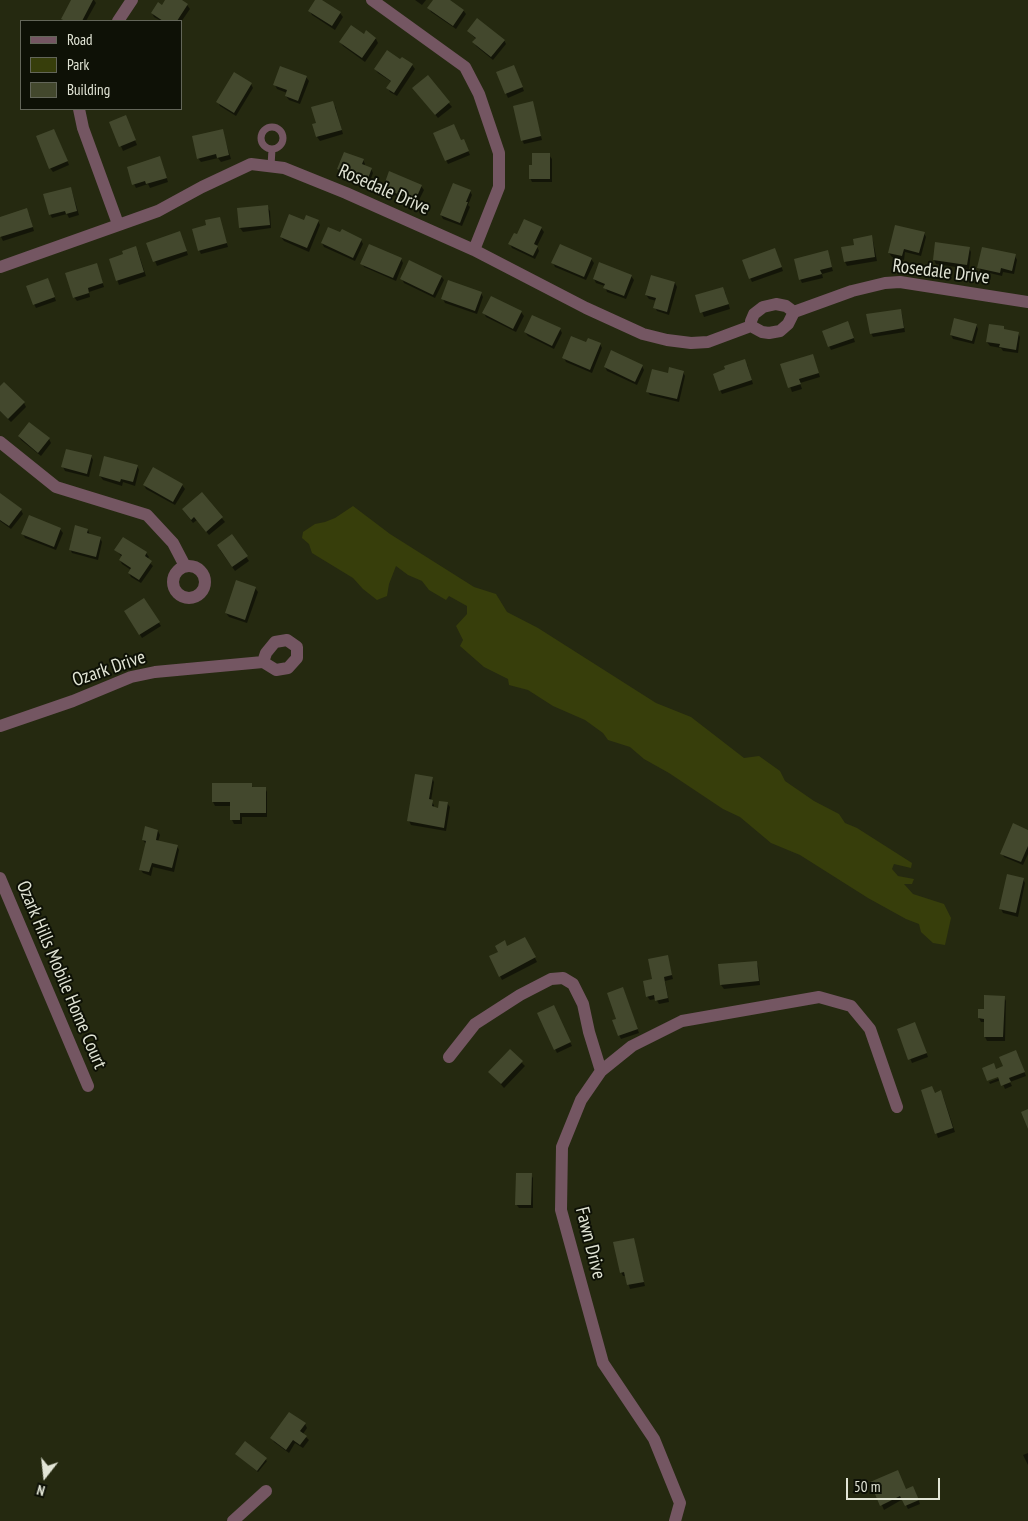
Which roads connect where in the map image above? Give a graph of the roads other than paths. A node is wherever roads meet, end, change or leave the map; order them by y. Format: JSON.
{"nodes":[{"id":1,"x":132,"y":0,"type":"edge"},
{"id":2,"x":372,"y":0,"type":"edge"},
{"id":3,"x":119,"y":20,"type":"edge"},
{"id":4,"x":79,"y":110,"type":"edge"},
{"id":5,"x":272,"y":149,"type":"dead end"},
{"id":6,"x":271,"y":166,"type":"junction"},
{"id":7,"x":118,"y":224,"type":"junction"},
{"id":8,"x":474,"y":250,"type":"junction"},
{"id":9,"x":0,"y":266,"type":"edge"},
{"id":10,"x":1028,"y":302,"type":"edge"},
{"id":11,"x":794,"y":312,"type":"junction"},
{"id":12,"x":751,"y":326,"type":"junction"},
{"id":13,"x":0,"y":442,"type":"edge"},
{"id":14,"x":185,"y":566,"type":"dead end"},
{"id":15,"x":263,"y":662,"type":"dead end"},
{"id":16,"x":0,"y":726,"type":"edge"},
{"id":17,"x":0,"y":878,"type":"edge"},
{"id":18,"x":449,"y":1057,"type":"dead end"},
{"id":19,"x":601,"y":1071,"type":"junction"},
{"id":20,"x":88,"y":1086,"type":"dead end"},
{"id":21,"x":897,"y":1107,"type":"dead end"},
{"id":22,"x":266,"y":1491,"type":"dead end"},
{"id":23,"x":233,"y":1521,"type":"edge"},
{"id":24,"x":675,"y":1521,"type":"edge"}],
"edges":[{"from":1,"to":3,"type":"street"},
{"from":2,"to":8,"type":"street"},
{"from":4,"to":7,"type":"street"},
{"from":5,"to":6,"type":"lane"},
{"from":6,"to":7,"type":"street","name":"Rosedale Drive"},
{"from":6,"to":8,"type":"street","name":"Rosedale Drive"},
{"from":7,"to":9,"type":"street","name":"Rosedale Drive"},
{"from":8,"to":12,"type":"street","name":"Rosedale Drive"},
{"from":10,"to":11,"type":"street","name":"Rosedale Drive"},
{"from":11,"to":12,"type":"street"},
{"from":11,"to":12,"type":"street"},
{"from":13,"to":14,"type":"street"},
{"from":15,"to":16,"type":"street","name":"Ozark Drive"},
{"from":17,"to":20,"type":"street","name":"Ozark Hills Mobile Home Court"},
{"from":18,"to":19,"type":"street"},
{"from":19,"to":21,"type":"street","name":"Fawn Drive"},
{"from":19,"to":24,"type":"street","name":"Fawn Drive"},
{"from":22,"to":23,"type":"street"}]}
